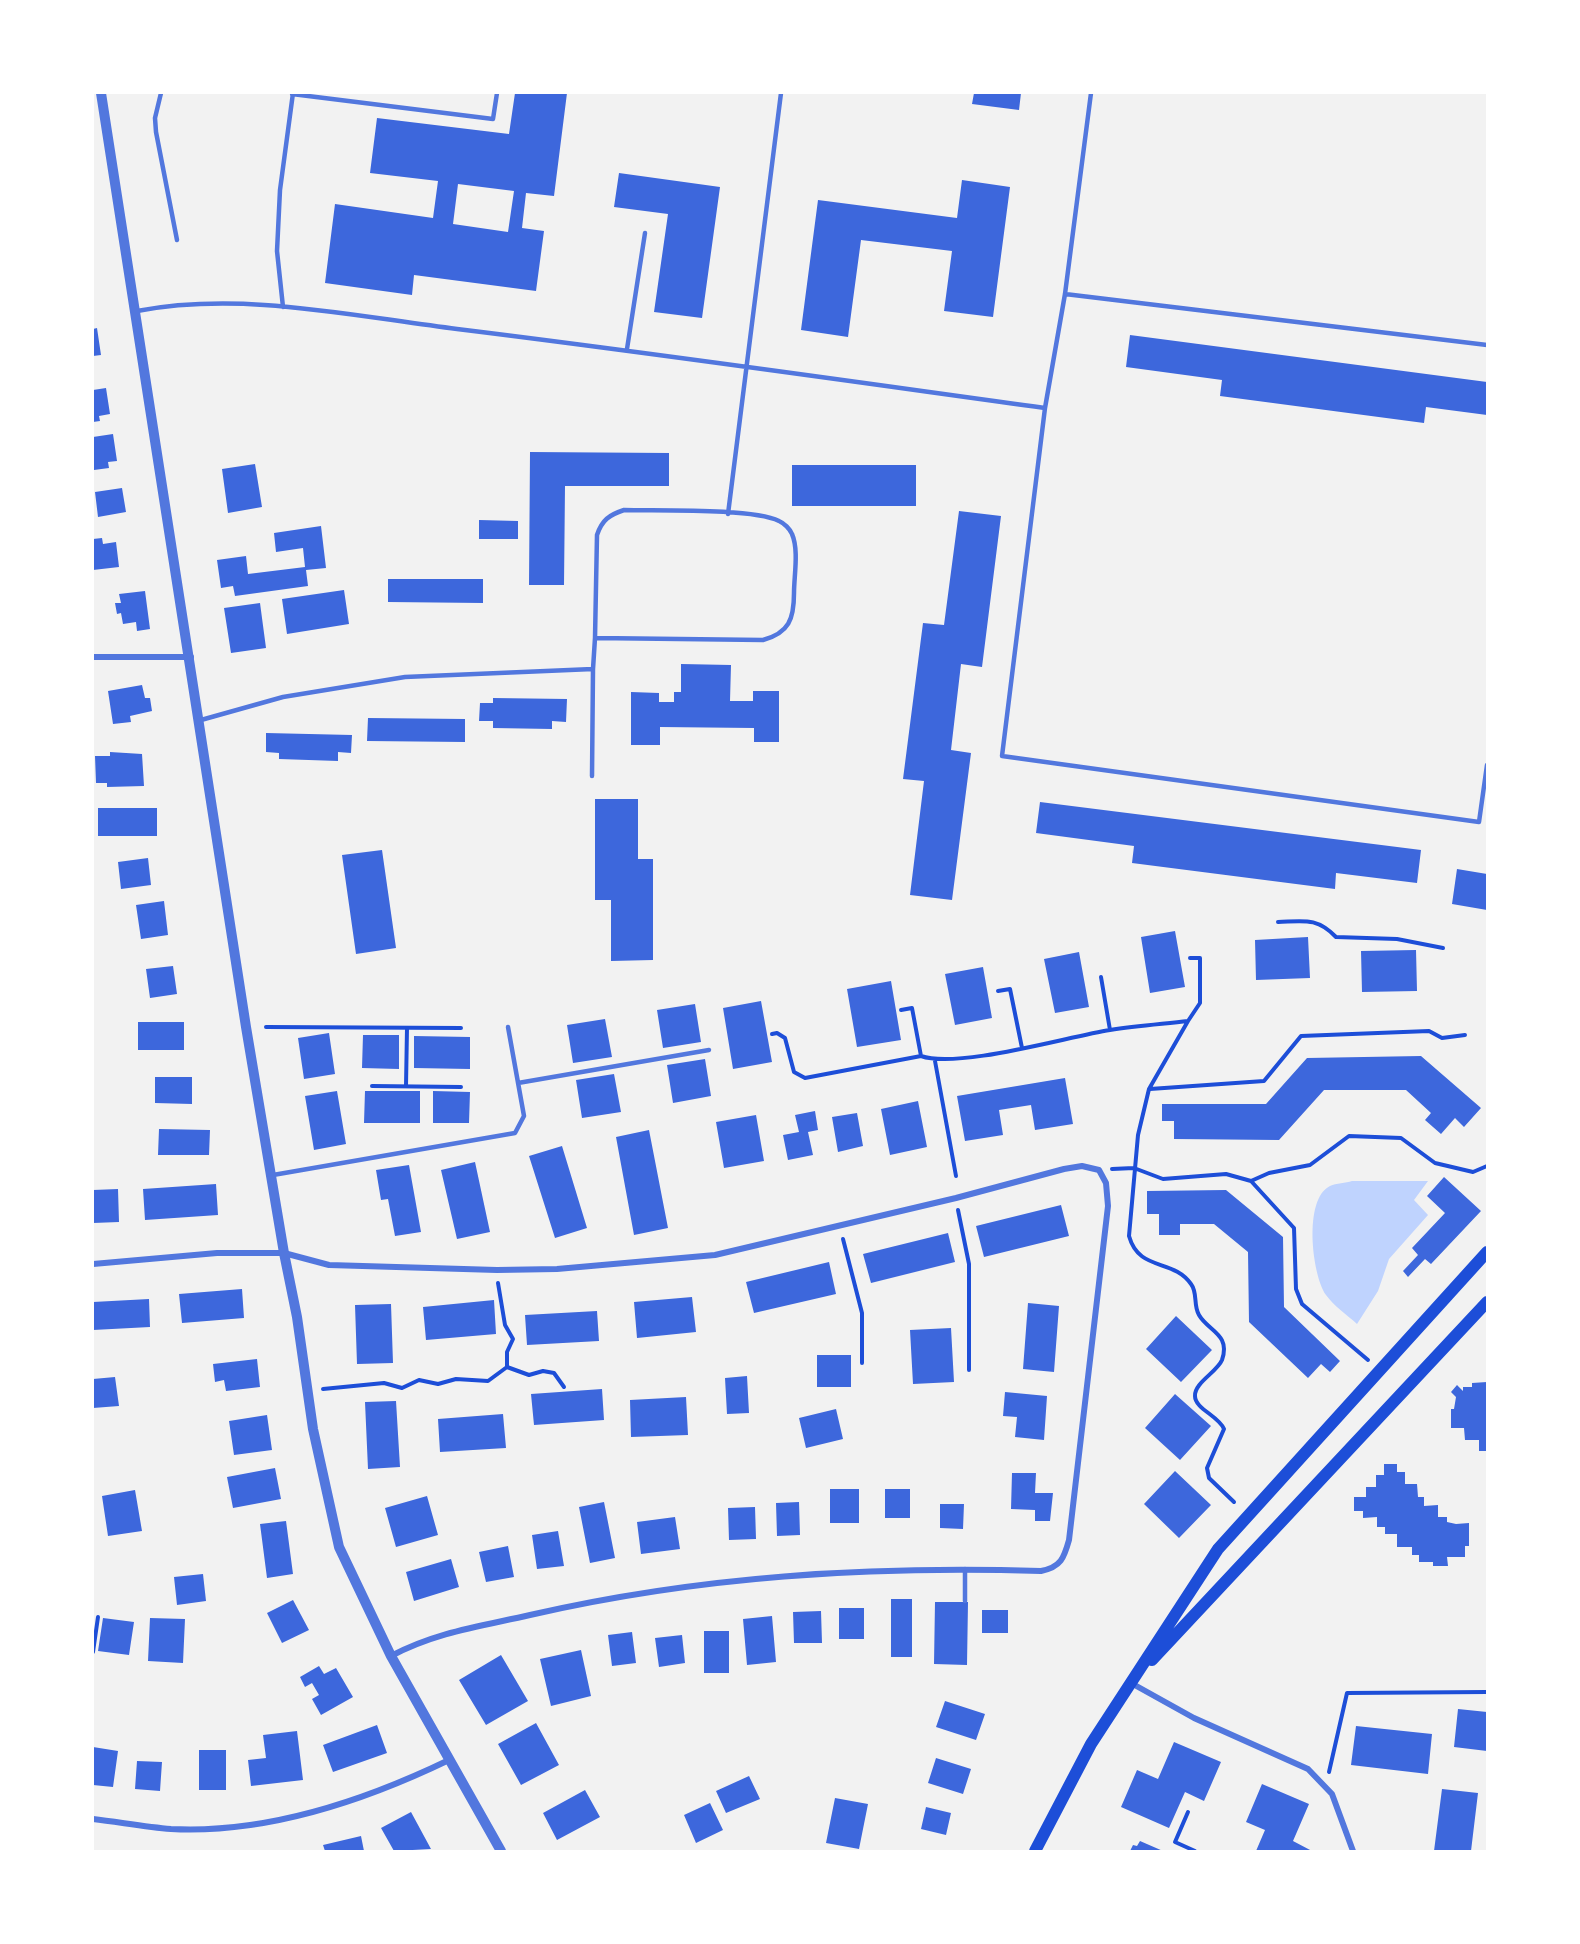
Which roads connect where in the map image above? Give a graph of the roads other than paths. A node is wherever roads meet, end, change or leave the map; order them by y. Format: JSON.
{"nodes":[{"id":1,"x":102,"y":93,"type":"edge"},
{"id":2,"x":161,"y":93,"type":"edge"},
{"id":3,"x":496,"y":93,"type":"edge"},
{"id":4,"x":781,"y":93,"type":"edge"},
{"id":5,"x":1091,"y":93,"type":"edge"},
{"id":6,"x":292,"y":94,"type":"edge"},
{"id":7,"x":645,"y":233,"type":"dead end"},
{"id":8,"x":177,"y":240,"type":"dead end"},
{"id":9,"x":1065,"y":294,"type":"junction"},
{"id":10,"x":283,"y":307,"type":"junction"},
{"id":11,"x":137,"y":311,"type":"junction"},
{"id":12,"x":1487,"y":345,"type":"edge"},
{"id":13,"x":627,"y":350,"type":"junction"},
{"id":14,"x":746,"y":367,"type":"junction"},
{"id":15,"x":1045,"y":408,"type":"junction"},
{"id":16,"x":728,"y":514,"type":"junction"},
{"id":17,"x":596,"y":638,"type":"junction"},
{"id":18,"x":93,"y":657,"type":"edge"},
{"id":19,"x":191,"y":657,"type":"junction"},
{"id":20,"x":593,"y":669,"type":"junction"},
{"id":21,"x":201,"y":720,"type":"junction"},
{"id":22,"x":1487,"y":765,"type":"edge"},
{"id":23,"x":592,"y":777,"type":"dead end"},
{"id":24,"x":508,"y":1026,"type":"dead end"},
{"id":25,"x":709,"y":1050,"type":"dead end"},
{"id":26,"x":518,"y":1083,"type":"junction"},
{"id":27,"x":273,"y":1175,"type":"junction"},
{"id":28,"x":1487,"y":1252,"type":"edge"},
{"id":29,"x":284,"y":1253,"type":"junction"},
{"id":30,"x":93,"y":1264,"type":"edge"},
{"id":31,"x":1487,"y":1302,"type":"edge"},
{"id":32,"x":965,"y":1569,"type":"junction"},
{"id":33,"x":965,"y":1601,"type":"dead end"},
{"id":34,"x":391,"y":1656,"type":"junction"},
{"id":35,"x":1131,"y":1683,"type":"junction"},
{"id":36,"x":449,"y":1760,"type":"junction"},
{"id":37,"x":93,"y":1819,"type":"edge"},
{"id":38,"x":501,"y":1851,"type":"edge"},
{"id":39,"x":1035,"y":1851,"type":"edge"},
{"id":40,"x":1353,"y":1851,"type":"edge"}],
"edges":[{"from":1,"to":11,"type":"street"},
{"from":2,"to":8,"type":"lane"},
{"from":3,"to":6,"type":"lane"},
{"from":4,"to":14,"type":"lane"},
{"from":5,"to":9,"type":"lane"},
{"from":6,"to":10,"type":"lane"},
{"from":7,"to":13,"type":"lane"},
{"from":9,"to":12,"type":"lane"},
{"from":9,"to":15,"type":"lane"},
{"from":10,"to":11,"type":"lane"},
{"from":10,"to":13,"type":"lane"},
{"from":11,"to":19,"type":"street"},
{"from":13,"to":14,"type":"lane"},
{"from":14,"to":15,"type":"lane"},
{"from":14,"to":16,"type":"lane"},
{"from":15,"to":22,"type":"lane"},
{"from":16,"to":17,"type":"lane"},
{"from":16,"to":17,"type":"lane"},
{"from":17,"to":20,"type":"lane"},
{"from":18,"to":19,"type":"street"},
{"from":19,"to":21,"type":"street"},
{"from":20,"to":21,"type":"lane"},
{"from":20,"to":23,"type":"lane"},
{"from":21,"to":27,"type":"street"},
{"from":24,"to":26,"type":"lane"},
{"from":25,"to":26,"type":"lane"},
{"from":26,"to":27,"type":"lane"},
{"from":27,"to":29,"type":"street"},
{"from":28,"to":35,"type":"main road"},
{"from":29,"to":30,"type":"street"},
{"from":29,"to":32,"type":"street"},
{"from":29,"to":34,"type":"street"},
{"from":31,"to":35,"type":"main road"},
{"from":32,"to":33,"type":"lane"},
{"from":32,"to":34,"type":"street"},
{"from":34,"to":36,"type":"street"},
{"from":35,"to":39,"type":"main road"},
{"from":35,"to":40,"type":"street"},
{"from":36,"to":37,"type":"street"},
{"from":36,"to":38,"type":"street"}]}
